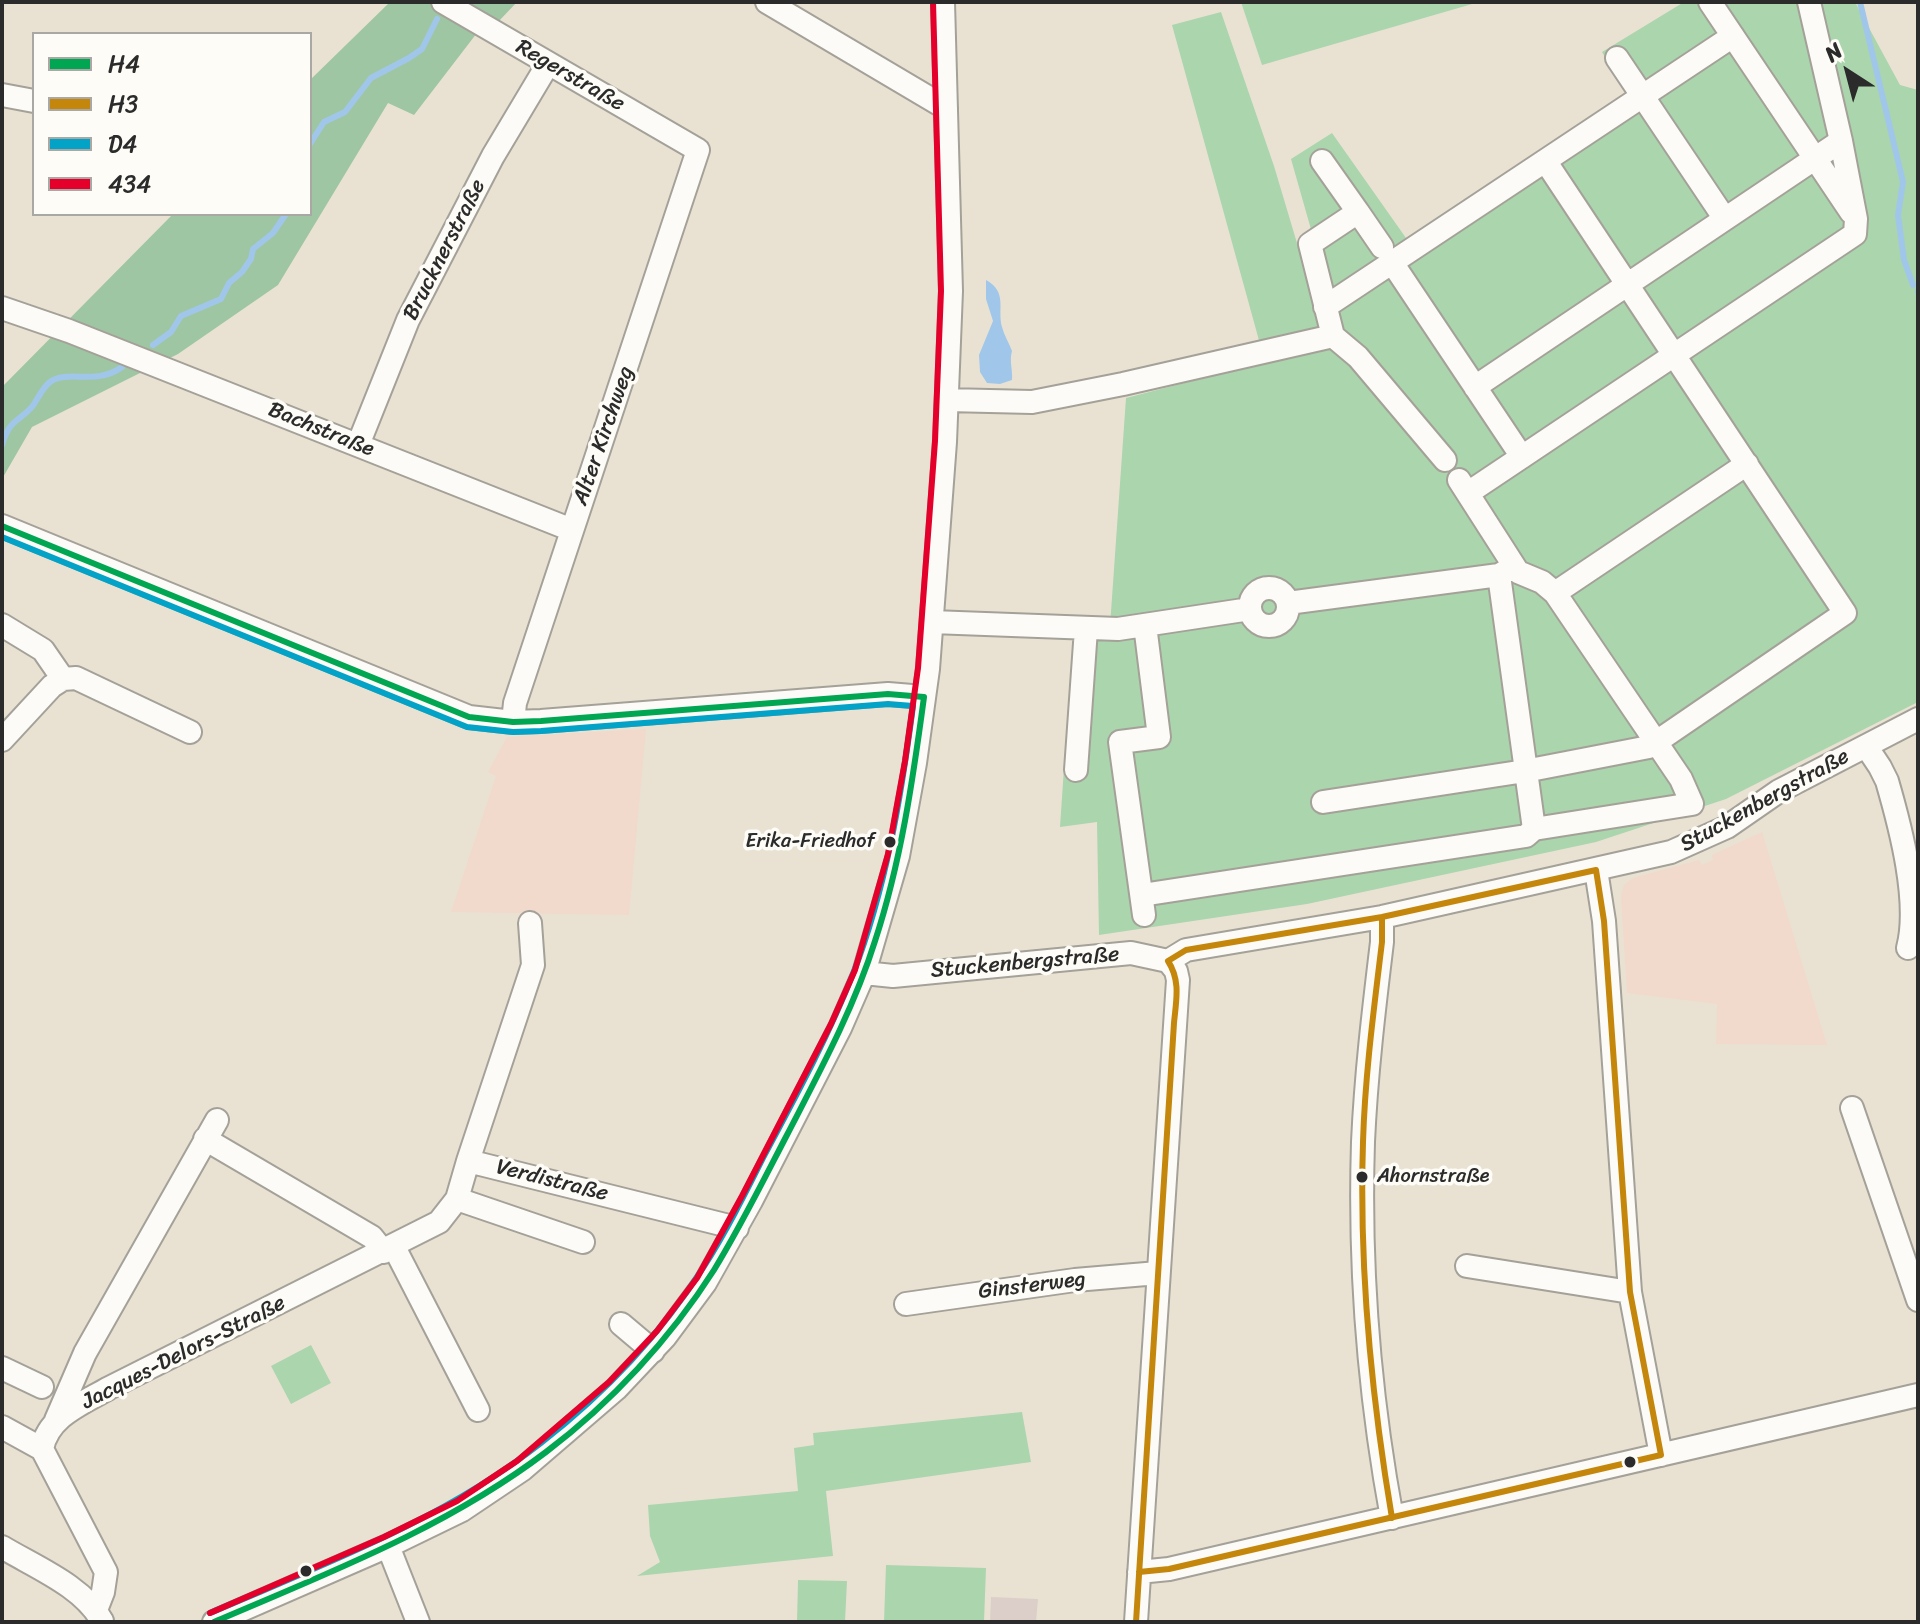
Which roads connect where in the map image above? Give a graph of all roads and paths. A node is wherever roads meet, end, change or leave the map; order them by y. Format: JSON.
{"nodes":[{"id":1,"x":443,"y":2,"type":"edge"},
{"id":2,"x":767,"y":2,"type":"edge"},
{"id":3,"x":943,"y":2,"type":"edge"},
{"id":4,"x":1710,"y":2,"type":"edge"},
{"id":5,"x":1809,"y":2,"type":"edge"},
{"id":6,"x":1733,"y":36,"type":"junction"},
{"id":7,"x":1617,"y":58,"type":"dead end"},
{"id":8,"x":548,"y":64,"type":"junction"},
{"id":9,"x":2,"y":95,"type":"edge"},
{"id":10,"x":1643,"y":97,"type":"junction"},
{"id":11,"x":32,"y":101,"type":"edge"},
{"id":12,"x":946,"y":108,"type":"junction"},
{"id":13,"x":1841,"y":141,"type":"junction"},
{"id":14,"x":698,"y":150,"type":"joint"},
{"id":15,"x":1814,"y":159,"type":"junction"},
{"id":16,"x":1322,"y":161,"type":"dead end"},
{"id":17,"x":1546,"y":162,"type":"junction"},
{"id":18,"x":1358,"y":212,"type":"junction"},
{"id":19,"x":1725,"y":219,"type":"junction"},
{"id":20,"x":1856,"y":219,"type":"junction"},
{"id":21,"x":1387,"y":255,"type":"junction"},
{"id":22,"x":1627,"y":285,"type":"junction"},
{"id":23,"x":1325,"y":307,"type":"junction"},
{"id":24,"x":2,"y":308,"type":"edge"},
{"id":25,"x":1333,"y":336,"type":"junction"},
{"id":26,"x":1675,"y":356,"type":"junction"},
{"id":27,"x":1475,"y":387,"type":"junction"},
{"id":28,"x":947,"y":400,"type":"junction"},
{"id":29,"x":358,"y":445,"type":"junction"},
{"id":30,"x":1522,"y":457,"type":"junction"},
{"id":31,"x":1445,"y":460,"type":"dead end"},
{"id":32,"x":1747,"y":464,"type":"junction"},
{"id":33,"x":2,"y":526,"type":"edge"},
{"id":34,"x":572,"y":530,"type":"junction"},
{"id":35,"x":1507,"y":571,"type":"junction"},
{"id":36,"x":1555,"y":593,"type":"junction"},
{"id":37,"x":932,"y":622,"type":"junction"},
{"id":38,"x":2,"y":625,"type":"edge"},
{"id":39,"x":1145,"y":625,"type":"junction"},
{"id":40,"x":1086,"y":629,"type":"junction"},
{"id":41,"x":63,"y":679,"type":"junction"},
{"id":42,"x":924,"y":697,"type":"junction"},
{"id":43,"x":1918,"y":719,"type":"edge"},
{"id":44,"x":513,"y":722,"type":"junction"},
{"id":45,"x":190,"y":732,"type":"dead end"},
{"id":46,"x":2,"y":740,"type":"edge"},
{"id":47,"x":1655,"y":743,"type":"junction"},
{"id":48,"x":1866,"y":746,"type":"junction"},
{"id":49,"x":1076,"y":770,"type":"dead end"},
{"id":50,"x":1525,"y":771,"type":"junction"},
{"id":51,"x":1323,"y":802,"type":"dead end"},
{"id":52,"x":1534,"y":829,"type":"junction"},
{"id":53,"x":1596,"y":870,"type":"junction"},
{"id":54,"x":1382,"y":917,"type":"junction"},
{"id":55,"x":530,"y":923,"type":"dead end"},
{"id":56,"x":1908,"y":948,"type":"dead end"},
{"id":57,"x":1168,"y":961,"type":"junction"},
{"id":58,"x":864,"y":973,"type":"junction"},
{"id":59,"x":1852,"y":1108,"type":"dead end"},
{"id":60,"x":468,"y":1161,"type":"junction"},
{"id":61,"x":457,"y":1199,"type":"junction"},
{"id":62,"x":737,"y":1228,"type":"junction"},
{"id":63,"x":583,"y":1242,"type":"dead end"},
{"id":64,"x":389,"y":1249,"type":"junction"},
{"id":65,"x":1467,"y":1266,"type":"dead end"},
{"id":66,"x":1158,"y":1273,"type":"junction"},
{"id":67,"x":1630,"y":1292,"type":"junction"},
{"id":68,"x":1918,"y":1300,"type":"edge"},
{"id":69,"x":906,"y":1304,"type":"dead end"},
{"id":70,"x":621,"y":1324,"type":"dead end"},
{"id":71,"x":653,"y":1351,"type":"junction"},
{"id":72,"x":2,"y":1368,"type":"edge"},
{"id":73,"x":42,"y":1387,"type":"dead end"},
{"id":74,"x":1918,"y":1395,"type":"edge"},
{"id":75,"x":478,"y":1410,"type":"dead end"},
{"id":76,"x":56,"y":1420,"type":"junction"},
{"id":77,"x":2,"y":1427,"type":"edge"},
{"id":78,"x":42,"y":1449,"type":"junction"},
{"id":79,"x":1661,"y":1455,"type":"junction"},
{"id":80,"x":1392,"y":1518,"type":"junction"},
{"id":81,"x":388,"y":1546,"type":"junction"},
{"id":82,"x":2,"y":1547,"type":"edge"},
{"id":83,"x":1139,"y":1572,"type":"junction"},
{"id":84,"x":99,"y":1616,"type":"edge"},
{"id":85,"x":214,"y":1622,"type":"edge"},
{"id":86,"x":418,"y":1622,"type":"edge"},
{"id":87,"x":1136,"y":1622,"type":"edge"}],
"edges":[{"from":1,"to":8,"type":"street","name":"Regerstraße"},
{"from":2,"to":12,"type":"street"},
{"from":3,"to":12,"type":"street"},
{"from":4,"to":6,"type":"street"},
{"from":5,"to":13,"type":"street"},
{"from":6,"to":10,"type":"street"},
{"from":6,"to":15,"type":"street"},
{"from":7,"to":10,"type":"street"},
{"from":8,"to":14,"type":"street","name":"Regerstraße"},
{"from":8,"to":29,"type":"street","name":"Brucknerstraße"},
{"from":9,"to":11,"type":"street"},
{"from":10,"to":17,"type":"street"},
{"from":10,"to":19,"type":"street"},
{"from":12,"to":28,"type":"street"},
{"from":13,"to":15,"type":"street"},
{"from":13,"to":20,"type":"street"},
{"from":14,"to":34,"type":"street","name":"Alter Kirchweg"},
{"from":15,"to":19,"type":"street"},
{"from":15,"to":20,"type":"street"},
{"from":16,"to":18,"type":"street"},
{"from":17,"to":21,"type":"street"},
{"from":17,"to":22,"type":"street"},
{"from":18,"to":21,"type":"street"},
{"from":18,"to":23,"type":"street"},
{"from":19,"to":22,"type":"street"},
{"from":20,"to":26,"type":"street"},
{"from":21,"to":23,"type":"street"},
{"from":21,"to":27,"type":"street"},
{"from":22,"to":26,"type":"street"},
{"from":22,"to":27,"type":"street"},
{"from":23,"to":25,"type":"street"},
{"from":24,"to":29,"type":"street","name":"Bachstraße"},
{"from":25,"to":28,"type":"street"},
{"from":25,"to":31,"type":"street"},
{"from":26,"to":30,"type":"street"},
{"from":26,"to":32,"type":"street"},
{"from":27,"to":30,"type":"street"},
{"from":28,"to":37,"type":"street"},
{"from":29,"to":34,"type":"street","name":"Bachstraße"},
{"from":30,"to":35,"type":"street"},
{"from":32,"to":36,"type":"street"},
{"from":32,"to":47,"type":"street"},
{"from":33,"to":44,"type":"street"},
{"from":34,"to":44,"type":"street","name":"Alter Kirchweg"},
{"from":35,"to":36,"type":"street"},
{"from":35,"to":39,"type":"street"},
{"from":35,"to":50,"type":"street"},
{"from":36,"to":47,"type":"street"},
{"from":37,"to":40,"type":"street"},
{"from":37,"to":42,"type":"street"},
{"from":38,"to":41,"type":"street"},
{"from":39,"to":40,"type":"street"},
{"from":39,"to":52,"type":"street"},
{"from":40,"to":49,"type":"street"},
{"from":41,"to":45,"type":"street"},
{"from":41,"to":46,"type":"street"},
{"from":42,"to":44,"type":"street"},
{"from":42,"to":58,"type":"street"},
{"from":43,"to":48,"type":"street","name":"Stuckenbergstraße"},
{"from":47,"to":50,"type":"street"},
{"from":47,"to":52,"type":"street"},
{"from":48,"to":53,"type":"street","name":"Stuckenbergstraße"},
{"from":48,"to":56,"type":"street","name":"Stuckenbergstraße"},
{"from":50,"to":51,"type":"street"},
{"from":50,"to":52,"type":"street"},
{"from":53,"to":54,"type":"street","name":"Stuckenbergstraße"},
{"from":53,"to":67,"type":"street"},
{"from":54,"to":57,"type":"street","name":"Stuckenbergstraße"},
{"from":54,"to":80,"type":"street"},
{"from":55,"to":60,"type":"street","name":"Verdistraße"},
{"from":57,"to":58,"type":"street","name":"Stuckenbergstraße"},
{"from":57,"to":66,"type":"street"},
{"from":58,"to":62,"type":"street"},
{"from":59,"to":68,"type":"street"},
{"from":60,"to":61,"type":"street","name":"Jacques-Delors-Straße"},
{"from":60,"to":62,"type":"street","name":"Verdistraße"},
{"from":61,"to":63,"type":"street"},
{"from":61,"to":64,"type":"street","name":"Jacques-Delors-Straße"},
{"from":62,"to":71,"type":"street"},
{"from":64,"to":75,"type":"street"},
{"from":64,"to":76,"type":"street","name":"Jacques-Delors-Straße"},
{"from":64,"to":76,"type":"street"},
{"from":65,"to":67,"type":"street"},
{"from":66,"to":69,"type":"street","name":"Ginsterweg"},
{"from":66,"to":83,"type":"street"},
{"from":67,"to":79,"type":"street"},
{"from":70,"to":71,"type":"street"},
{"from":71,"to":81,"type":"street"},
{"from":72,"to":73,"type":"street"},
{"from":74,"to":79,"type":"street"},
{"from":76,"to":78,"type":"street","name":"Jacques-Delors-Straße"},
{"from":77,"to":78,"type":"street"},
{"from":78,"to":84,"type":"street"},
{"from":79,"to":80,"type":"street"},
{"from":80,"to":83,"type":"street"},
{"from":81,"to":85,"type":"street"},
{"from":81,"to":86,"type":"street"},
{"from":82,"to":84,"type":"street"},
{"from":83,"to":87,"type":"street"}]}
